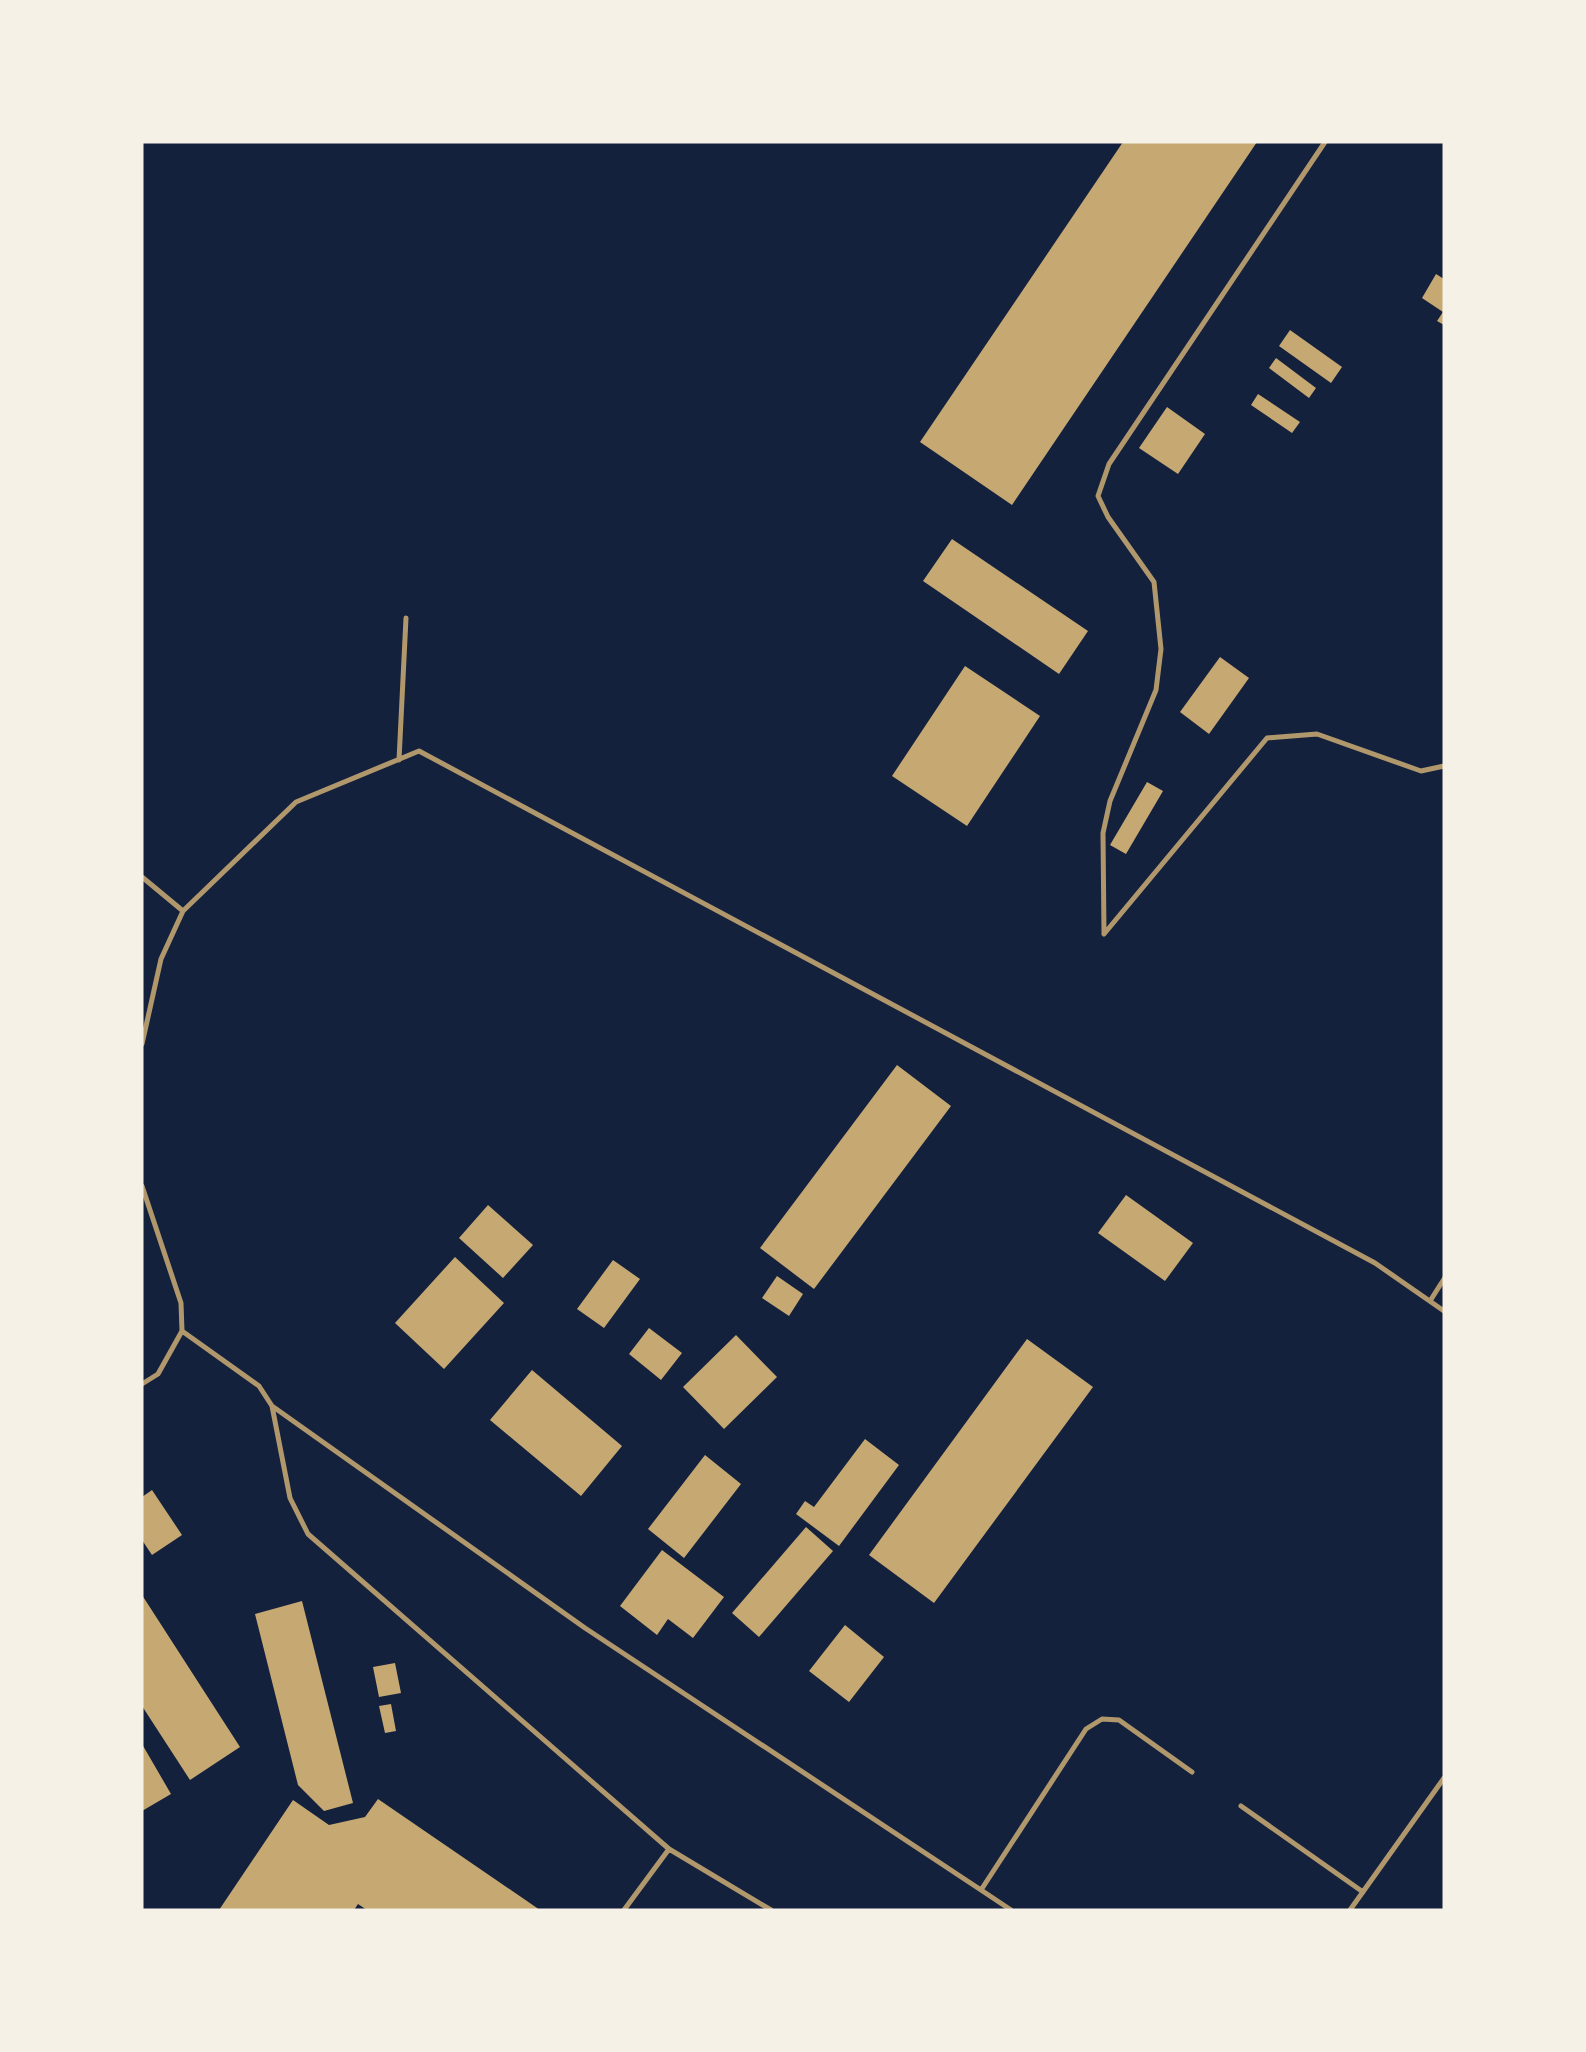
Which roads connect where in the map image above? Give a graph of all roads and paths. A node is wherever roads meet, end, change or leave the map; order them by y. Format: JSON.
{"nodes":[{"id":1,"x":1325,"y":142,"type":"edge"},
{"id":2,"x":406,"y":618,"type":"dead end"},
{"id":3,"x":399,"y":760,"type":"junction"},
{"id":4,"x":1444,"y":766,"type":"edge"},
{"id":5,"x":142,"y":877,"type":"edge"},
{"id":6,"x":183,"y":911,"type":"junction"},
{"id":7,"x":142,"y":1044,"type":"edge"},
{"id":8,"x":142,"y":1186,"type":"edge"},
{"id":9,"x":1444,"y":1279,"type":"edge"},
{"id":10,"x":1430,"y":1301,"type":"junction"},
{"id":11,"x":1444,"y":1311,"type":"edge"},
{"id":12,"x":182,"y":1331,"type":"junction"},
{"id":13,"x":142,"y":1384,"type":"edge"},
{"id":14,"x":272,"y":1406,"type":"junction"},
{"id":15,"x":1192,"y":1772,"type":"dead end"},
{"id":16,"x":1444,"y":1778,"type":"edge"},
{"id":17,"x":1241,"y":1806,"type":"dead end"},
{"id":18,"x":669,"y":1849,"type":"junction"},
{"id":19,"x":981,"y":1890,"type":"junction"},
{"id":20,"x":1363,"y":1892,"type":"junction"},
{"id":21,"x":624,"y":1910,"type":"edge"},
{"id":22,"x":771,"y":1910,"type":"edge"},
{"id":23,"x":1011,"y":1910,"type":"edge"},
{"id":24,"x":1350,"y":1910,"type":"edge"}],
"edges":[{"from":1,"to":4,"type":"lane"},
{"from":2,"to":3,"type":"lane"},
{"from":3,"to":6,"type":"lane"},
{"from":3,"to":10,"type":"lane"},
{"from":5,"to":6,"type":"lane"},
{"from":6,"to":7,"type":"lane"},
{"from":8,"to":12,"type":"lane"},
{"from":9,"to":10,"type":"lane"},
{"from":10,"to":11,"type":"lane"},
{"from":12,"to":13,"type":"lane"},
{"from":12,"to":14,"type":"lane"},
{"from":14,"to":18,"type":"lane"},
{"from":14,"to":19,"type":"lane"},
{"from":15,"to":19,"type":"lane"},
{"from":16,"to":20,"type":"lane"},
{"from":17,"to":20,"type":"lane"},
{"from":18,"to":21,"type":"lane"},
{"from":18,"to":22,"type":"lane"},
{"from":19,"to":23,"type":"lane"},
{"from":20,"to":24,"type":"lane"}]}
